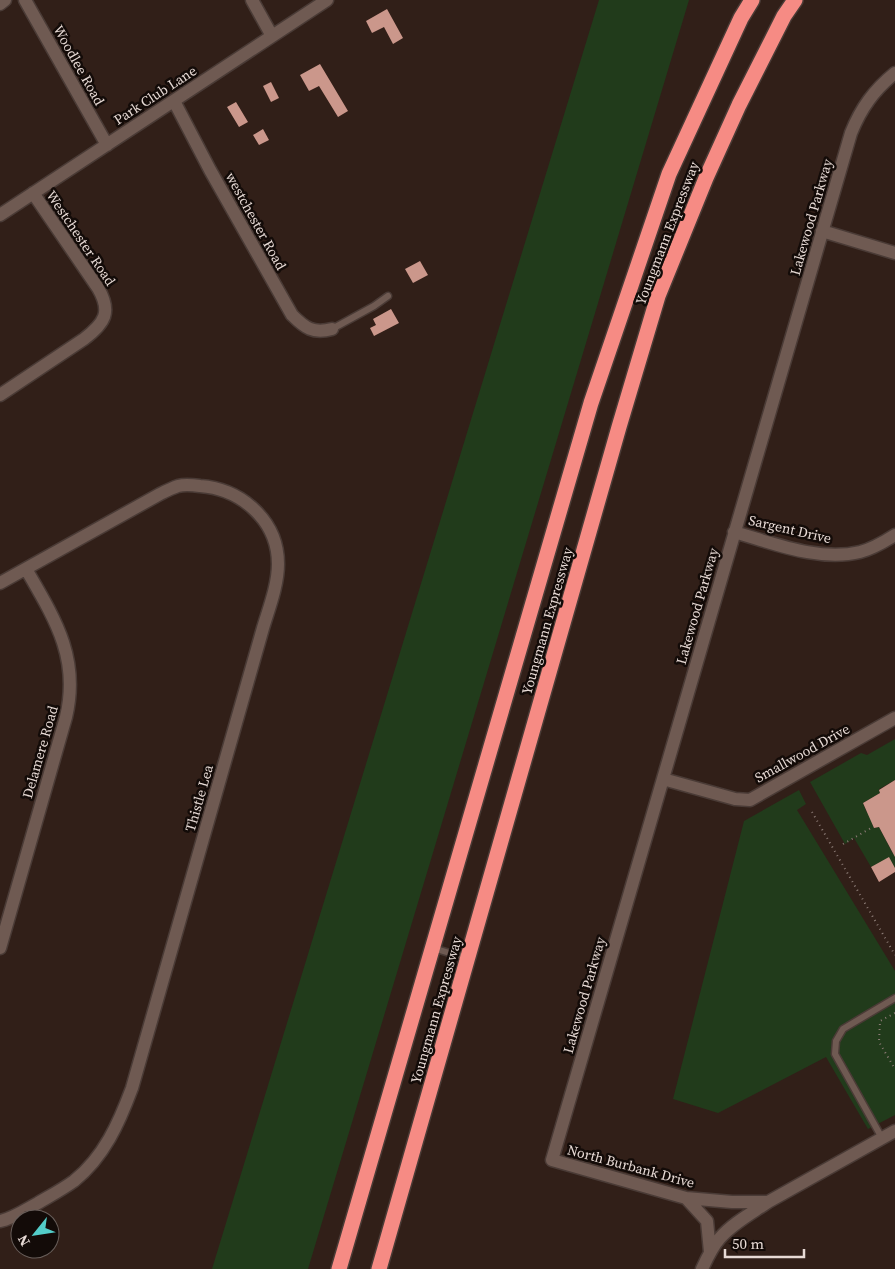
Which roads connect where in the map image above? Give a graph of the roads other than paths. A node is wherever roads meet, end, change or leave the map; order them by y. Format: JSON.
{"nodes":[{"id":1,"x":6,"y":0,"type":"edge"},
{"id":2,"x":25,"y":0,"type":"edge"},
{"id":3,"x":252,"y":0,"type":"edge"},
{"id":4,"x":327,"y":0,"type":"edge"},
{"id":5,"x":752,"y":0,"type":"edge"},
{"id":6,"x":795,"y":0,"type":"edge"},
{"id":7,"x":0,"y":4,"type":"edge"},
{"id":8,"x":272,"y":36,"type":"junction"},
{"id":9,"x":895,"y":74,"type":"edge"},
{"id":10,"x":174,"y":100,"type":"junction"},
{"id":11,"x":107,"y":145,"type":"junction"},
{"id":12,"x":33,"y":193,"type":"junction"},
{"id":13,"x":0,"y":216,"type":"edge"},
{"id":14,"x":822,"y":231,"type":"junction"},
{"id":15,"x":895,"y":253,"type":"edge"},
{"id":16,"x":388,"y":296,"type":"dead end"},
{"id":17,"x":332,"y":329,"type":"joint"},
{"id":18,"x":0,"y":395,"type":"edge"},
{"id":19,"x":734,"y":532,"type":"junction"},
{"id":20,"x":895,"y":535,"type":"edge"},
{"id":21,"x":26,"y":569,"type":"junction"},
{"id":22,"x":0,"y":583,"type":"edge"},
{"id":23,"x":895,"y":718,"type":"edge"},
{"id":24,"x":663,"y":779,"type":"junction"},
{"id":25,"x":0,"y":948,"type":"edge"},
{"id":26,"x":433,"y":948,"type":"junction"},
{"id":27,"x":468,"y":959,"type":"junction"},
{"id":28,"x":895,"y":998,"type":"edge"},
{"id":29,"x":895,"y":1131,"type":"edge"},
{"id":30,"x":882,"y":1138,"type":"junction"},
{"id":31,"x":552,"y":1160,"type":"joint"},
{"id":32,"x":686,"y":1198,"type":"junction"},
{"id":33,"x":768,"y":1202,"type":"junction"},
{"id":34,"x":0,"y":1221,"type":"edge"},
{"id":35,"x":710,"y":1252,"type":"junction"},
{"id":36,"x":339,"y":1269,"type":"edge"},
{"id":37,"x":379,"y":1269,"type":"edge"},
{"id":38,"x":702,"y":1269,"type":"edge"}],
"edges":[{"from":1,"to":7,"type":"street"},
{"from":2,"to":11,"type":"street","name":"Woodlee Road"},
{"from":3,"to":8,"type":"street"},
{"from":4,"to":8,"type":"street","name":"Park Club Lane"},
{"from":5,"to":26,"type":"highway","name":"Youngmann Expressway"},
{"from":6,"to":27,"type":"highway","name":"Youngmann Expressway"},
{"from":8,"to":10,"type":"street","name":"Park Club Lane"},
{"from":9,"to":14,"type":"street","name":"Lakewood Parkway"},
{"from":10,"to":11,"type":"street","name":"Park Club Lane"},
{"from":10,"to":17,"type":"street","name":"westchester Road"},
{"from":11,"to":12,"type":"street","name":"Park Club Lane"},
{"from":12,"to":13,"type":"street","name":"Park Club Lane"},
{"from":12,"to":18,"type":"street","name":"Westchester Road"},
{"from":14,"to":15,"type":"street"},
{"from":14,"to":19,"type":"street","name":"Lakewood Parkway"},
{"from":16,"to":17,"type":"lane"},
{"from":19,"to":20,"type":"street","name":"Sargent Drive"},
{"from":19,"to":24,"type":"street","name":"Lakewood Parkway"},
{"from":21,"to":22,"type":"street","name":"Thistle Lea"},
{"from":21,"to":25,"type":"street","name":"Delamere Road"},
{"from":21,"to":34,"type":"street","name":"Thistle Lea"},
{"from":23,"to":24,"type":"street","name":"Smallwood Drive"},
{"from":24,"to":31,"type":"street","name":"Lakewood Parkway"},
{"from":26,"to":27,"type":"lane"},
{"from":26,"to":36,"type":"highway","name":"Youngmann Expressway"},
{"from":27,"to":37,"type":"highway","name":"Youngmann Expressway"},
{"from":28,"to":30,"type":"lane"},
{"from":29,"to":30,"type":"street","name":"North Burbank Drive"},
{"from":30,"to":33,"type":"street","name":"North Burbank Drive"},
{"from":31,"to":32,"type":"street","name":"North Burbank Drive"},
{"from":32,"to":33,"type":"street","name":"North Burbank Drive"},
{"from":32,"to":35,"type":"street"},
{"from":33,"to":35,"type":"street"},
{"from":35,"to":38,"type":"street"}]}
